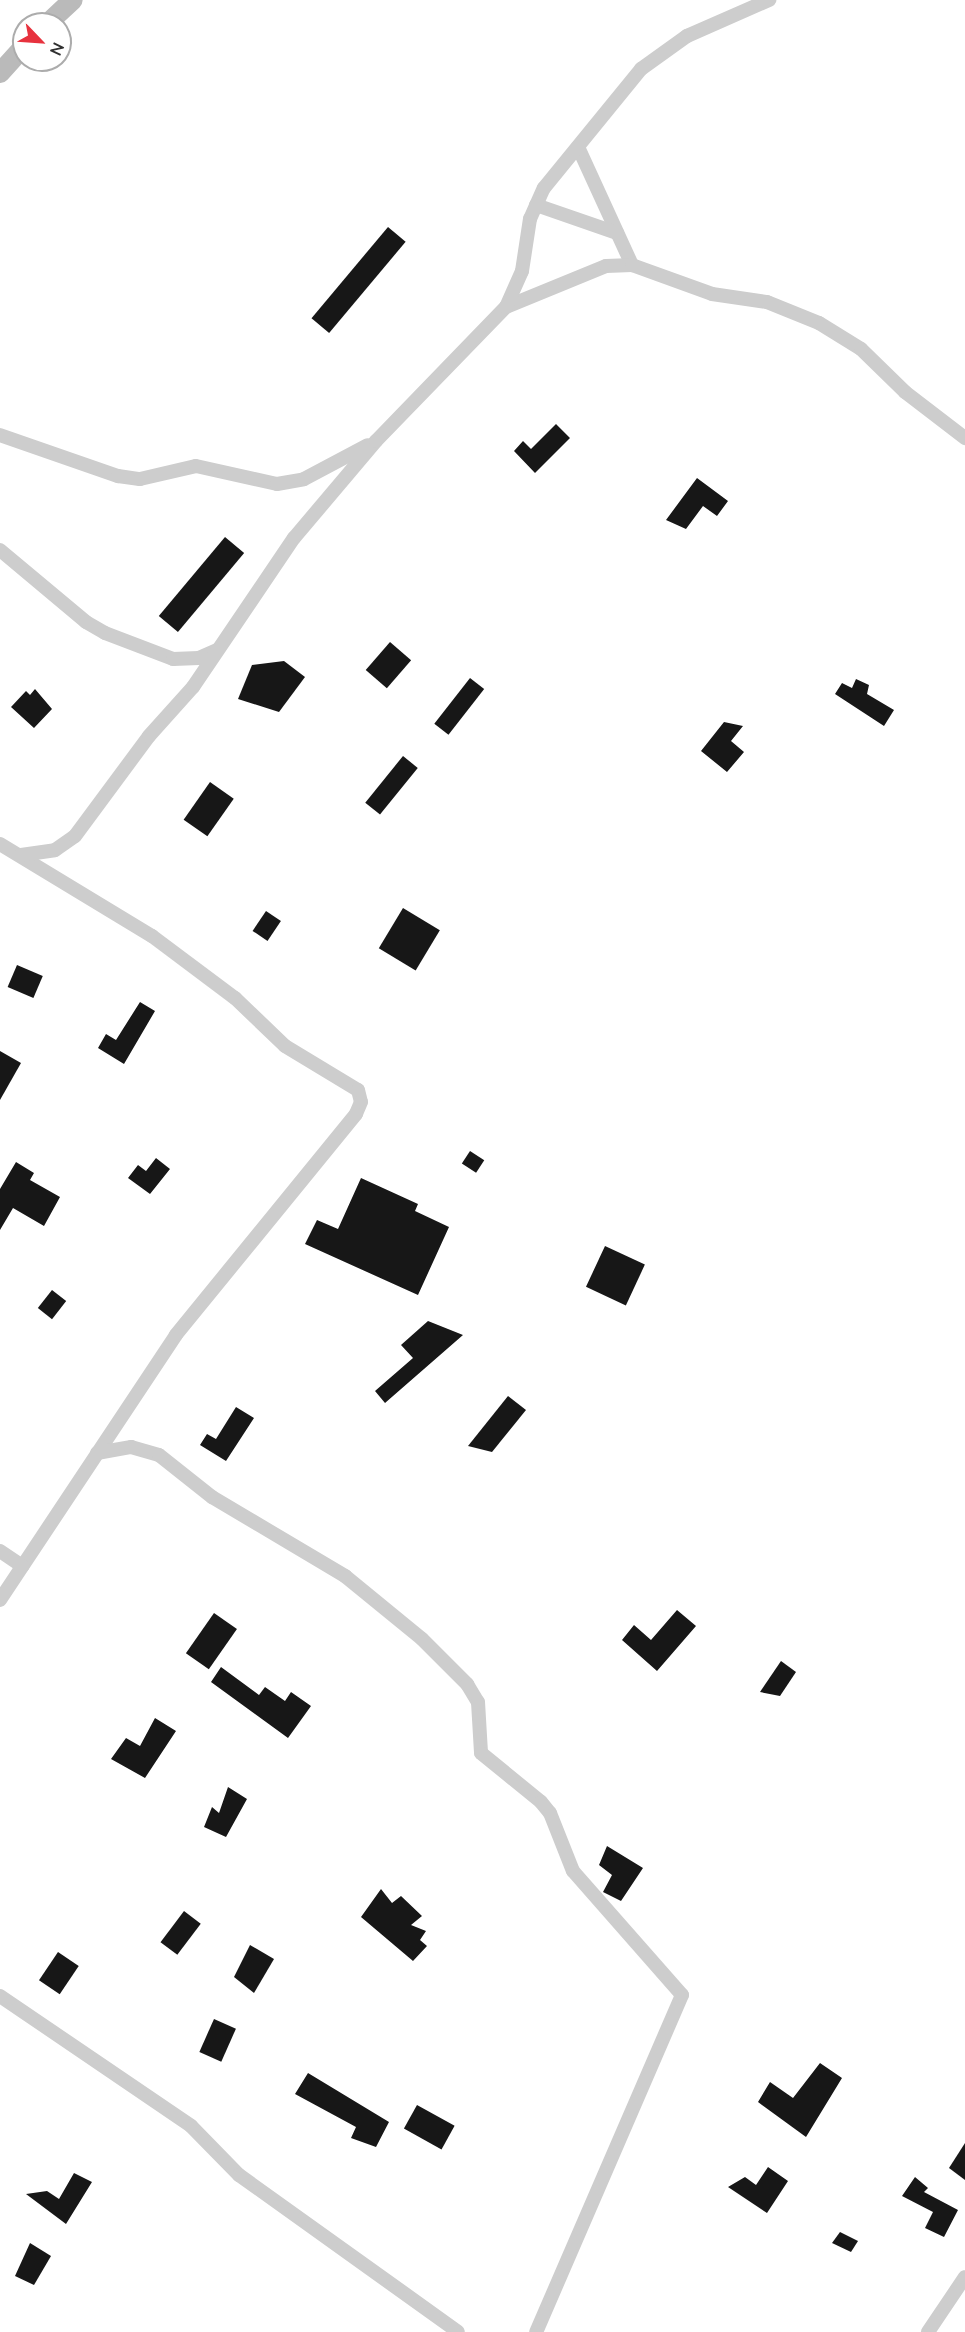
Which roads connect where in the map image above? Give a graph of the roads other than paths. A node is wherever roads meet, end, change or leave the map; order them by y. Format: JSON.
{"nodes":[{"id":1,"x":73,"y":0,"type":"edge"},
{"id":2,"x":769,"y":0,"type":"edge"},
{"id":3,"x":60,"y":12,"type":"edge"},
{"id":4,"x":12,"y":60,"type":"edge"},
{"id":5,"x":0,"y":73,"type":"edge"},
{"id":6,"x":578,"y":147,"type":"junction"},
{"id":7,"x":536,"y":205,"type":"junction"},
{"id":8,"x":617,"y":233,"type":"junction"},
{"id":9,"x":632,"y":265,"type":"junction"},
{"id":10,"x":506,"y":307,"type":"junction"},
{"id":11,"x":0,"y":435,"type":"edge"},
{"id":12,"x":965,"y":438,"type":"edge"},
{"id":13,"x":376,"y":441,"type":"junction"},
{"id":14,"x":0,"y":550,"type":"edge"},
{"id":15,"x":219,"y":649,"type":"junction"},
{"id":16,"x":0,"y":844,"type":"edge"},
{"id":17,"x":21,"y":855,"type":"junction"},
{"id":18,"x":97,"y":1454,"type":"junction"},
{"id":19,"x":0,"y":1551,"type":"edge"},
{"id":20,"x":22,"y":1566,"type":"junction"},
{"id":21,"x":0,"y":1600,"type":"edge"},
{"id":22,"x":0,"y":1996,"type":"edge"},
{"id":23,"x":965,"y":2277,"type":"edge"},
{"id":24,"x":458,"y":2332,"type":"edge"},
{"id":25,"x":524,"y":2332,"type":"edge"},
{"id":26,"x":536,"y":2332,"type":"edge"},
{"id":27,"x":928,"y":2332,"type":"edge"}],
"edges":[{"from":1,"to":3,"type":"street"},
{"from":2,"to":6,"type":"street"},
{"from":4,"to":5,"type":"street"},
{"from":6,"to":7,"type":"street"},
{"from":6,"to":8,"type":"street"},
{"from":7,"to":8,"type":"street"},
{"from":7,"to":10,"type":"street"},
{"from":8,"to":9,"type":"street"},
{"from":9,"to":10,"type":"street"},
{"from":9,"to":12,"type":"street"},
{"from":10,"to":13,"type":"street"},
{"from":11,"to":13,"type":"street"},
{"from":13,"to":15,"type":"street"},
{"from":14,"to":15,"type":"street"},
{"from":15,"to":17,"type":"street"},
{"from":16,"to":17,"type":"street"},
{"from":17,"to":18,"type":"street"},
{"from":18,"to":20,"type":"street"},
{"from":18,"to":26,"type":"street"},
{"from":19,"to":20,"type":"street"},
{"from":20,"to":21,"type":"street"},
{"from":22,"to":24,"type":"street"},
{"from":23,"to":27,"type":"street"},
{"from":25,"to":26,"type":"street"}]}
